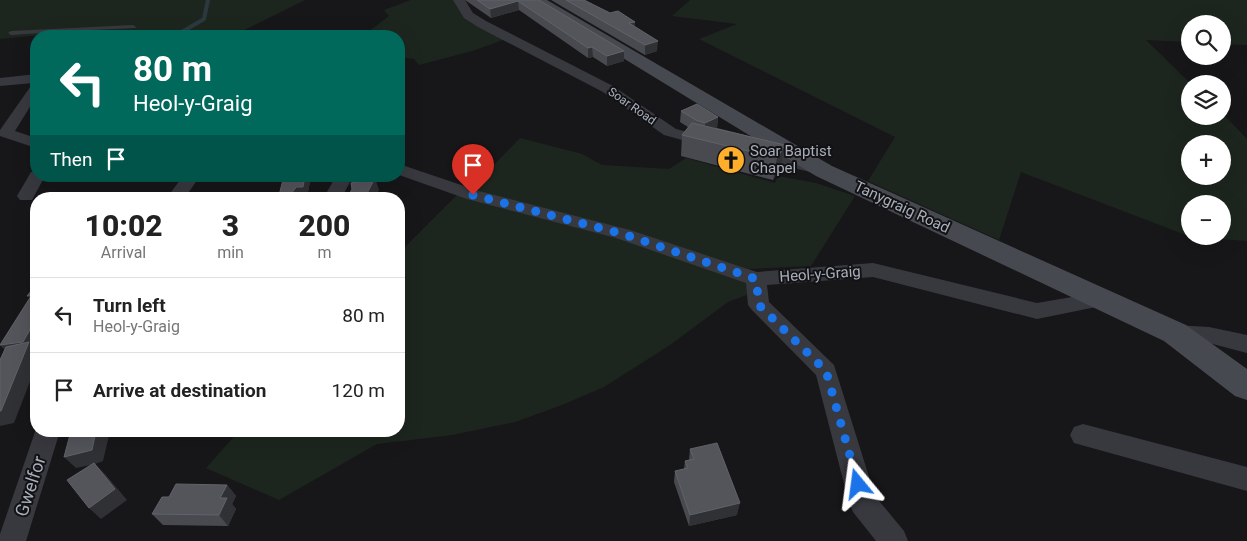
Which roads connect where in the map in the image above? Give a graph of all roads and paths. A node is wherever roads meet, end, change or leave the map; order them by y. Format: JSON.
{"nodes":[{"id":1,"x":459,"y":0,"type":"edge"},
{"id":2,"x":536,"y":0,"type":"edge"},
{"id":3,"x":133,"y":27,"type":"dead end"},
{"id":4,"x":90,"y":28,"type":"joint"},
{"id":5,"x":58,"y":30,"type":"edge"},
{"id":6,"x":30,"y":32,"type":"edge"},
{"id":7,"x":11,"y":33,"type":"dead end"},
{"id":8,"x":30,"y":79,"type":"edge"},
{"id":9,"x":0,"y":82,"type":"edge"},
{"id":10,"x":30,"y":95,"type":"edge"},
{"id":11,"x":3,"y":134,"type":"edge"},
{"id":12,"x":30,"y":141,"type":"edge"},
{"id":13,"x":718,"y":144,"type":"edge"},
{"id":14,"x":737,"y":149,"type":"edge"},
{"id":15,"x":405,"y":171,"type":"edge"},
{"id":16,"x":824,"y":171,"type":"junction"},
{"id":17,"x":34,"y":182,"type":"edge"},
{"id":18,"x":26,"y":196,"type":"dead end"},
{"id":19,"x":756,"y":279,"type":"junction"},
{"id":20,"x":1101,"y":299,"type":"junction"},
{"id":21,"x":1175,"y":332,"type":"junction"},
{"id":22,"x":1247,"y":344,"type":"edge"},
{"id":23,"x":1247,"y":387,"type":"edge"},
{"id":24,"x":1083,"y":436,"type":"dead end"},
{"id":25,"x":46,"y":437,"type":"edge"},
{"id":26,"x":1247,"y":479,"type":"edge"},
{"id":27,"x":12,"y":541,"type":"edge"},
{"id":28,"x":894,"y":541,"type":"edge"}],
"edges":[{"from":1,"to":13,"type":"street","name":"Soar Road"},
{"from":2,"to":16,"type":"main road","name":"Tanygraig Road"},
{"from":3,"to":4,"type":"lane"},
{"from":4,"to":5,"type":"lane"},
{"from":6,"to":7,"type":"lane"},
{"from":8,"to":9,"type":"street"},
{"from":10,"to":11,"type":"street"},
{"from":11,"to":12,"type":"street"},
{"from":14,"to":16,"type":"street"},
{"from":15,"to":19,"type":"street","name":"Heol-y-Graig"},
{"from":16,"to":20,"type":"main road","name":"Tanygraig Road"},
{"from":17,"to":18,"type":"street"},
{"from":19,"to":20,"type":"street","name":"Heol-y-Graig"},
{"from":19,"to":28,"type":"street"},
{"from":20,"to":21,"type":"main road","name":"Tanygraig Road"},
{"from":21,"to":22,"type":"street"},
{"from":21,"to":23,"type":"main road","name":"Tanygraig Road"},
{"from":24,"to":26,"type":"street"},
{"from":25,"to":27,"type":"street","name":"Gwelfor"}]}
